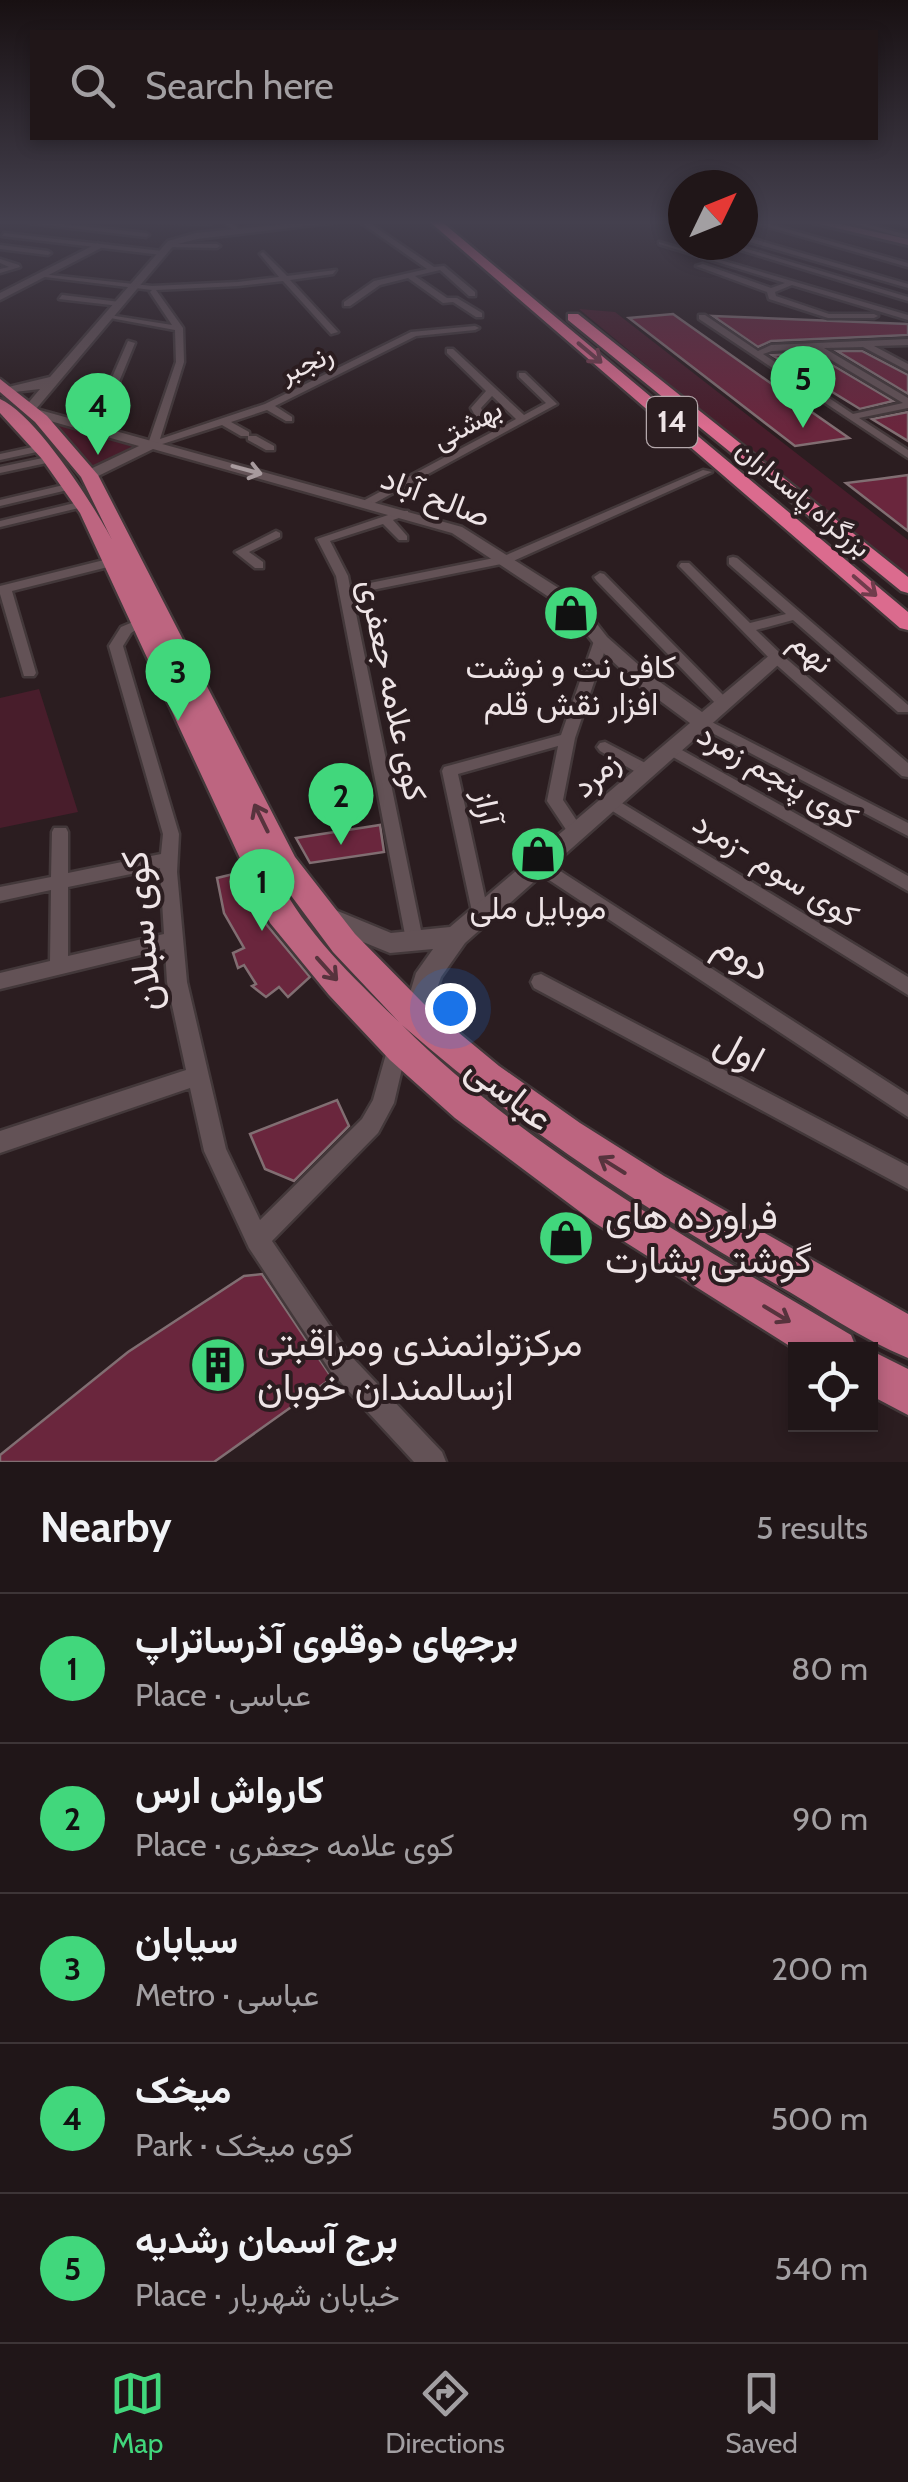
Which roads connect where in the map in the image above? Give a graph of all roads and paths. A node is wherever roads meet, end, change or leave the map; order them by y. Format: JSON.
{"nodes":[{"id":1,"x":132,"y":290,"type":"edge"},
{"id":2,"x":293,"y":290,"type":"edge"},
{"id":3,"x":366,"y":290,"type":"edge"},
{"id":4,"x":429,"y":290,"type":"edge"},
{"id":5,"x":467,"y":290,"type":"edge"},
{"id":6,"x":516,"y":290,"type":"edge"},
{"id":7,"x":541,"y":290,"type":"edge"},
{"id":8,"x":808,"y":290,"type":"edge"},
{"id":9,"x":860,"y":290,"type":"edge"},
{"id":10,"x":878,"y":290,"type":"edge"},
{"id":11,"x":771,"y":291,"type":"edge"},
{"id":12,"x":216,"y":292,"type":"dead end"},
{"id":13,"x":472,"y":294,"type":"dead end"},
{"id":14,"x":62,"y":297,"type":"dead end"},
{"id":15,"x":837,"y":299,"type":"junction"},
{"id":16,"x":908,"y":300,"type":"edge"},
{"id":17,"x":120,"y":304,"type":"junction"},
{"id":18,"x":346,"y":304,"type":"dead end"},
{"id":19,"x":479,"y":315,"type":"dead end"},
{"id":20,"x":889,"y":316,"type":"junction"},
{"id":21,"x":109,"y":317,"type":"junction"},
{"id":22,"x":702,"y":317,"type":"dead end"},
{"id":23,"x":908,"y":317,"type":"edge"},
{"id":24,"x":179,"y":328,"type":"junction"},
{"id":25,"x":475,"y":328,"type":"dead end"},
{"id":26,"x":334,"y":332,"type":"dead end"},
{"id":27,"x":908,"y":342,"type":"edge"},
{"id":28,"x":132,"y":343,"type":"dead end"},
{"id":29,"x":814,"y":346,"type":"junction"},
{"id":30,"x":867,"y":346,"type":"junction"},
{"id":31,"x":450,"y":351,"type":"dead end"},
{"id":32,"x":757,"y":354,"type":"junction"},
{"id":33,"x":908,"y":368,"type":"edge"},
{"id":34,"x":522,"y":375,"type":"dead end"},
{"id":35,"x":55,"y":379,"type":"junction"},
{"id":36,"x":492,"y":390,"type":"junction"},
{"id":37,"x":14,"y":399,"type":"edge"},
{"id":38,"x":908,"y":403,"type":"edge"},
{"id":39,"x":268,"y":406,"type":"junction"},
{"id":40,"x":850,"y":417,"type":"junction"},
{"id":41,"x":289,"y":419,"type":"dead end"},
{"id":42,"x":523,"y":420,"type":"junction"},
{"id":43,"x":222,"y":421,"type":"junction"},
{"id":44,"x":96,"y":428,"type":"junction"},
{"id":45,"x":502,"y":431,"type":"junction"},
{"id":46,"x":154,"y":444,"type":"junction"},
{"id":47,"x":270,"y":448,"type":"dead end"},
{"id":48,"x":47,"y":454,"type":"junction"},
{"id":49,"x":908,"y":455,"type":"edge"},
{"id":50,"x":0,"y":457,"type":"edge"},
{"id":51,"x":0,"y":470,"type":"edge"},
{"id":52,"x":707,"y":472,"type":"dead end"},
{"id":53,"x":367,"y":503,"type":"junction"},
{"id":54,"x":0,"y":504,"type":"edge"},
{"id":55,"x":92,"y":505,"type":"junction"},
{"id":56,"x":404,"y":513,"type":"junction"},
{"id":57,"x":384,"y":519,"type":"junction"},
{"id":58,"x":0,"y":524,"type":"edge"},
{"id":59,"x":276,"y":535,"type":"dead end"},
{"id":60,"x":403,"y":538,"type":"dead end"},
{"id":61,"x":507,"y":560,"type":"junction"},
{"id":62,"x":112,"y":562,"type":"junction"},
{"id":63,"x":733,"y":562,"type":"dead end"},
{"id":64,"x":259,"y":565,"type":"dead end"},
{"id":65,"x":685,"y":566,"type":"dead end"},
{"id":66,"x":600,"y":577,"type":"dead end"},
{"id":67,"x":908,"y":586,"type":"edge"},
{"id":68,"x":3,"y":589,"type":"edge"},
{"id":69,"x":344,"y":592,"type":"junction"},
{"id":70,"x":794,"y":616,"type":"junction"},
{"id":71,"x":140,"y":623,"type":"junction"},
{"id":72,"x":908,"y":623,"type":"edge"},
{"id":73,"x":747,"y":628,"type":"junction"},
{"id":74,"x":601,"y":641,"type":"junction"},
{"id":75,"x":777,"y":658,"type":"junction"},
{"id":76,"x":30,"y":673,"type":"dead end"},
{"id":77,"x":724,"y":704,"type":"junction"},
{"id":78,"x":902,"y":708,"type":"dead end"},
{"id":79,"x":702,"y":722,"type":"junction"},
{"id":80,"x":207,"y":736,"type":"junction"},
{"id":81,"x":567,"y":738,"type":"junction"},
{"id":82,"x":605,"y":746,"type":"dead end"},
{"id":83,"x":671,"y":749,"type":"junction"},
{"id":84,"x":647,"y":771,"type":"junction"},
{"id":85,"x":908,"y":772,"type":"edge"},
{"id":86,"x":612,"y":803,"type":"junction"},
{"id":87,"x":908,"y":830,"type":"edge"},
{"id":88,"x":60,"y":832,"type":"dead end"},
{"id":89,"x":577,"y":833,"type":"junction"},
{"id":90,"x":169,"y":859,"type":"junction"},
{"id":91,"x":540,"y":865,"type":"junction"},
{"id":92,"x":60,"y":881,"type":"junction"},
{"id":93,"x":908,"y":884,"type":"edge"},
{"id":94,"x":0,"y":894,"type":"edge"},
{"id":95,"x":314,"y":910,"type":"junction"},
{"id":96,"x":480,"y":916,"type":"junction"},
{"id":97,"x":456,"y":936,"type":"junction"},
{"id":98,"x":174,"y":939,"type":"junction"},
{"id":99,"x":414,"y":940,"type":"junction"},
{"id":100,"x":58,"y":968,"type":"junction"},
{"id":101,"x":0,"y":982,"type":"edge"},
{"id":102,"x":541,"y":982,"type":"dead end"},
{"id":103,"x":908,"y":986,"type":"edge"},
{"id":104,"x":416,"y":1016,"type":"junction"},
{"id":105,"x":397,"y":1047,"type":"junction"},
{"id":106,"x":198,"y":1076,"type":"junction"},
{"id":107,"x":908,"y":1107,"type":"edge"},
{"id":108,"x":0,"y":1142,"type":"edge"},
{"id":109,"x":908,"y":1178,"type":"edge"},
{"id":110,"x":257,"y":1240,"type":"junction"},
{"id":111,"x":908,"y":1337,"type":"edge"},
{"id":112,"x":823,"y":1342,"type":"edge"},
{"id":113,"x":878,"y":1375,"type":"edge"},
{"id":114,"x":908,"y":1393,"type":"edge"},
{"id":115,"x":432,"y":1462,"type":"edge"}],
"edges":[{"from":1,"to":17,"type":"street"},
{"from":2,"to":26,"type":"street"},
{"from":3,"to":18,"type":"street"},
{"from":4,"to":19,"type":"street"},
{"from":5,"to":13,"type":"street"},
{"from":6,"to":72,"type":"highway","name":"بزرگراه پاسداران","number":"14","one_way":true},
{"from":7,"to":67,"type":"highway","name":"بزرگراه پاسداران","number":"14"},
{"from":8,"to":15,"type":"street"},
{"from":9,"to":15,"type":"street"},
{"from":10,"to":16,"type":"street"},
{"from":11,"to":20,"type":"street"},
{"from":12,"to":24,"type":"street"},
{"from":14,"to":17,"type":"street"},
{"from":15,"to":20,"type":"street"},
{"from":17,"to":21,"type":"street"},
{"from":20,"to":23,"type":"street"},
{"from":21,"to":24,"type":"street"},
{"from":21,"to":35,"type":"street"},
{"from":22,"to":32,"type":"street"},
{"from":24,"to":46,"type":"street"},
{"from":25,"to":39,"type":"street","name":"رنجبر"},
{"from":27,"to":30,"type":"street"},
{"from":28,"to":44,"type":"street"},
{"from":29,"to":30,"type":"street"},
{"from":29,"to":32,"type":"street"},
{"from":29,"to":38,"type":"street"},
{"from":30,"to":33,"type":"street"},
{"from":31,"to":36,"type":"street"},
{"from":32,"to":40,"type":"street"},
{"from":34,"to":42,"type":"street","name":"بهشتی"},
{"from":35,"to":37,"type":"street"},
{"from":35,"to":37,"type":"street"},
{"from":36,"to":42,"type":"street"},
{"from":36,"to":45,"type":"street"},
{"from":37,"to":44,"type":"street","name":"صالح آباد"},
{"from":37,"to":48,"type":"main road","name":"عباسى"},
{"from":37,"to":55,"type":"main road","name":"عباسى"},
{"from":38,"to":40,"type":"street"},
{"from":39,"to":41,"type":"street"},
{"from":39,"to":43,"type":"street","name":"رنجبر"},
{"from":40,"to":49,"type":"street"},
{"from":42,"to":45,"type":"street","name":"بهشتی"},
{"from":43,"to":46,"type":"street","name":"رنجبر"},
{"from":43,"to":47,"type":"street"},
{"from":44,"to":46,"type":"street","name":"صالح آباد"},
{"from":45,"to":53,"type":"street","name":"بهشتی"},
{"from":46,"to":53,"type":"street","name":"صالح آباد","one_way":true},
{"from":46,"to":55,"type":"street"},
{"from":48,"to":50,"type":"street"},
{"from":48,"to":51,"type":"street"},
{"from":48,"to":55,"type":"main road","name":"عباسى"},
{"from":52,"to":61,"type":"street"},
{"from":53,"to":56,"type":"street","name":"صالح آباد"},
{"from":54,"to":55,"type":"street"},
{"from":55,"to":58,"type":"street"},
{"from":55,"to":62,"type":"main road","name":"عباسى"},
{"from":55,"to":80,"type":"main road","name":"عباسى"},
{"from":56,"to":57,"type":"street","name":"کوی علامه جعفری"},
{"from":56,"to":61,"type":"street","name":"صالح آباد"},
{"from":57,"to":60,"type":"street"},
{"from":57,"to":69,"type":"street","name":"کوی علامه جعفری"},
{"from":59,"to":64,"type":"street"},
{"from":61,"to":69,"type":"street"},
{"from":61,"to":74,"type":"street","name":"صالح آباد"},
{"from":62,"to":68,"type":"street"},
{"from":62,"to":71,"type":"main road","name":"عباسى"},
{"from":63,"to":70,"type":"street"},
{"from":65,"to":73,"type":"street","name":"نهم"},
{"from":66,"to":77,"type":"street"},
{"from":68,"to":76,"type":"street"},
{"from":69,"to":99,"type":"street","name":"کوی علامه جعفری"},
{"from":70,"to":73,"type":"street"},
{"from":70,"to":78,"type":"street"},
{"from":71,"to":80,"type":"main road","name":"عباسى"},
{"from":71,"to":90,"type":"street","name":"کوی سبلان"},
{"from":73,"to":75,"type":"street","name":"نهم"},
{"from":74,"to":79,"type":"street","name":"صالح آباد"},
{"from":74,"to":81,"type":"street"},
{"from":75,"to":77,"type":"street","name":"زمرد"},
{"from":75,"to":85,"type":"street","name":"نهم"},
{"from":77,"to":79,"type":"street","name":"زمرد"},
{"from":79,"to":83,"type":"street","name":"زمرد"},
{"from":79,"to":87,"type":"street"},
{"from":95,"to":80,"type":"main road","name":"عباسى","one_way":true},
{"from":80,"to":105,"type":"main road","name":"عباسى","one_way":true},
{"from":81,"to":89,"type":"street"},
{"from":81,"to":96,"type":"street","name":"آراز"},
{"from":82,"to":84,"type":"street"},
{"from":83,"to":84,"type":"street","name":"زمرد"},
{"from":83,"to":93,"type":"street","name":"کوی پنجم زمرد"},
{"from":84,"to":86,"type":"street","name":"زمرد"},
{"from":86,"to":89,"type":"street","name":"زمرد"},
{"from":86,"to":103,"type":"street","name":"کوی سوم -زمرد"},
{"from":88,"to":92,"type":"street"},
{"from":89,"to":91,"type":"street","name":"زمرد"},
{"from":90,"to":92,"type":"street"},
{"from":90,"to":98,"type":"street","name":"کوی سبلان"},
{"from":91,"to":96,"type":"street","name":"زمرد"},
{"from":91,"to":107,"type":"street","name":"دوم"},
{"from":92,"to":94,"type":"street"},
{"from":92,"to":100,"type":"street"},
{"from":95,"to":99,"type":"street"},
{"from":95,"to":104,"type":"main road","name":"عباسى"},
{"from":96,"to":97,"type":"street","name":"زمرد"},
{"from":97,"to":99,"type":"street"},
{"from":97,"to":104,"type":"street","name":"زمرد"},
{"from":98,"to":100,"type":"street"},
{"from":98,"to":106,"type":"street","name":"کوی سبلان"},
{"from":100,"to":101,"type":"street"},
{"from":102,"to":109,"type":"street","name":"اول"},
{"from":111,"to":104,"type":"main road","name":"عباسى","one_way":true},
{"from":105,"to":110,"type":"street"},
{"from":105,"to":112,"type":"main road","name":"عباسى","one_way":true},
{"from":106,"to":108,"type":"street"},
{"from":106,"to":110,"type":"street","name":"کوی سبلان"},
{"from":110,"to":115,"type":"street","name":"کوی سبلان"},
{"from":113,"to":114,"type":"main road"}]}
